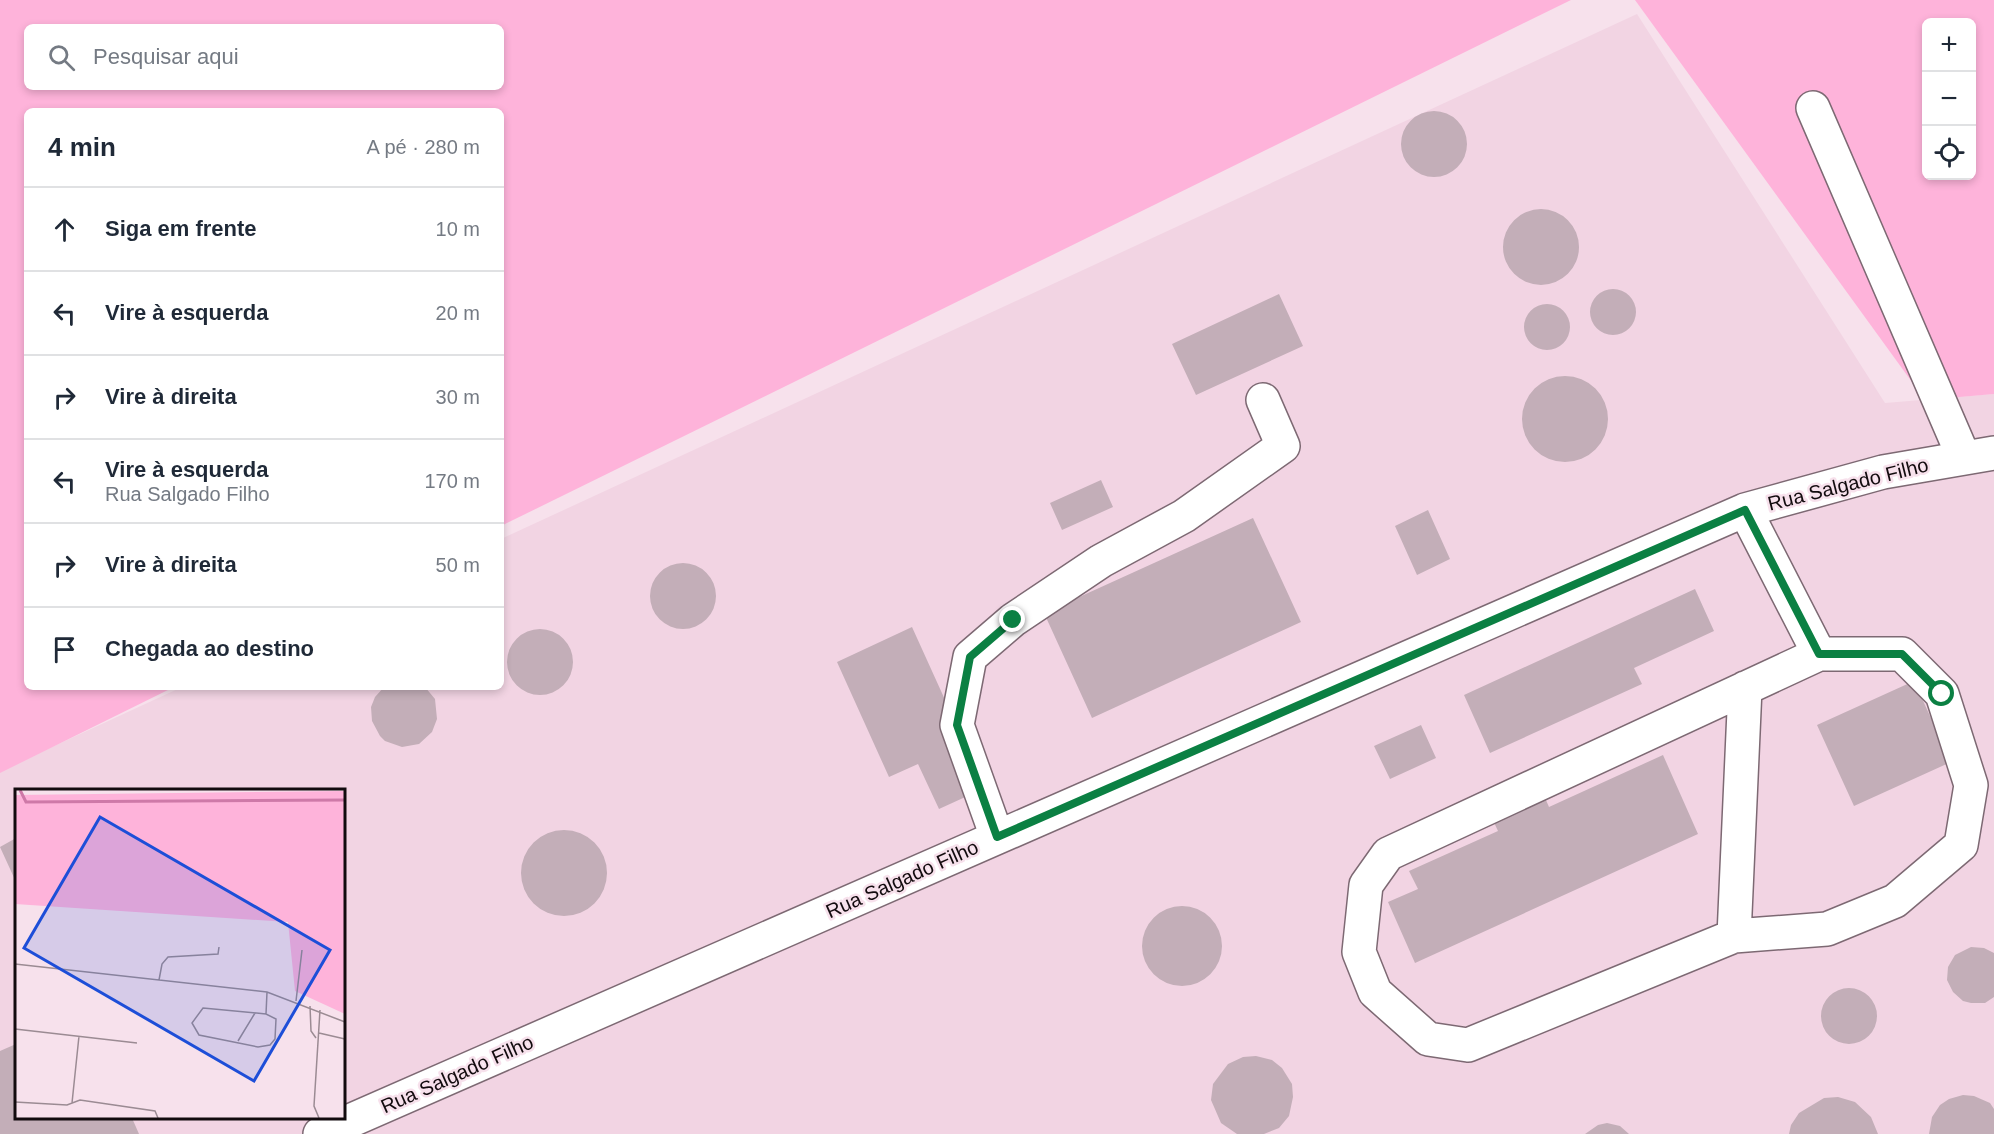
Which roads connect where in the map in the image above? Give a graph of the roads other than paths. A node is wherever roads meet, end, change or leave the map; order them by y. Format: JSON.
{"nodes":[{"id":1,"x":1813,"y":108,"type":"dead end"},
{"id":2,"x":1263,"y":400,"type":"dead end"},
{"id":3,"x":1979,"y":455,"type":"edge"},
{"id":4,"x":1745,"y":510,"type":"junction"},
{"id":5,"x":1819,"y":654,"type":"junction"},
{"id":6,"x":1745,"y":688,"type":"junction"},
{"id":7,"x":997,"y":837,"type":"junction"},
{"id":8,"x":1734,"y":936,"type":"junction"},
{"id":9,"x":320,"y":1134,"type":"edge"}],
"edges":[{"from":1,"to":3,"type":"lane"},
{"from":2,"to":7,"type":"lane"},
{"from":3,"to":4,"type":"lane","name":"Rua Salgado Filho"},
{"from":4,"to":5,"type":"lane"},
{"from":4,"to":7,"type":"lane","name":"Rua Salgado Filho"},
{"from":5,"to":6,"type":"lane"},
{"from":5,"to":8,"type":"lane"},
{"from":6,"to":8,"type":"lane"},
{"from":6,"to":8,"type":"lane"},
{"from":7,"to":9,"type":"lane","name":"Rua Salgado Filho"}]}
